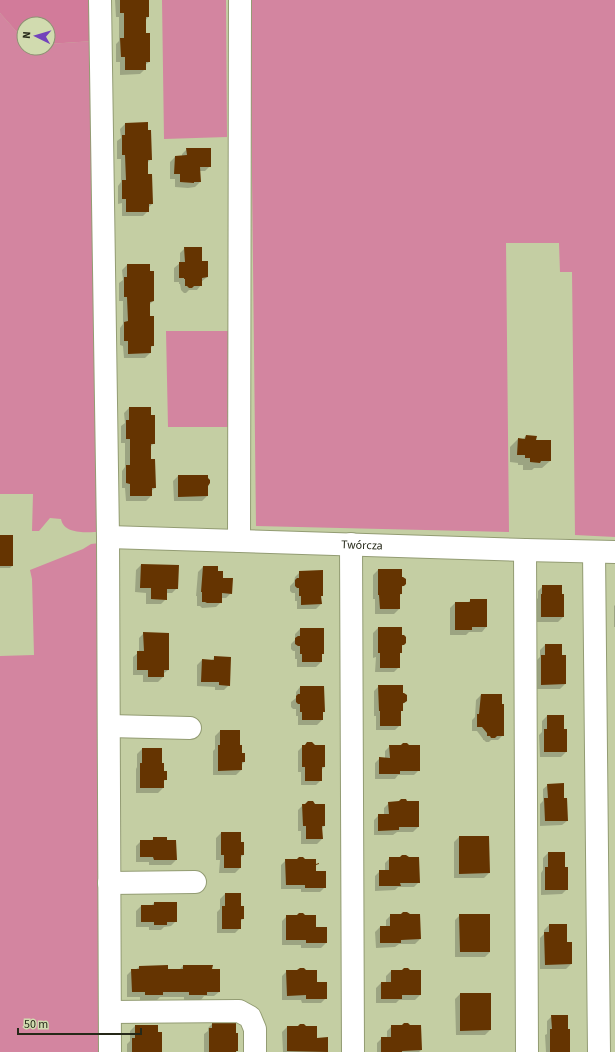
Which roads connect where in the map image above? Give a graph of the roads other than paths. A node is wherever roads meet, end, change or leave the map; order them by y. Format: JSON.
{"nodes":[{"id":1,"x":100,"y":0,"type":"edge"},
{"id":2,"x":240,"y":0,"type":"edge"},
{"id":3,"x":108,"y":537,"type":"junction"},
{"id":4,"x":239,"y":541,"type":"junction"},
{"id":5,"x":351,"y":544,"type":"junction"},
{"id":6,"x":525,"y":550,"type":"junction"},
{"id":7,"x":605,"y":552,"type":"edge"},
{"id":8,"x":108,"y":726,"type":"junction"},
{"id":9,"x":190,"y":728,"type":"dead end"},
{"id":10,"x":109,"y":882,"type":"junction"},
{"id":11,"x":195,"y":882,"type":"dead end"},
{"id":12,"x":110,"y":1012,"type":"junction"},
{"id":13,"x":110,"y":1052,"type":"edge"},
{"id":14,"x":255,"y":1052,"type":"edge"},
{"id":15,"x":353,"y":1052,"type":"edge"},
{"id":16,"x":527,"y":1052,"type":"edge"},
{"id":17,"x":599,"y":1052,"type":"edge"}],
"edges":[{"from":1,"to":3,"type":"street"},
{"from":2,"to":4,"type":"street"},
{"from":3,"to":4,"type":"street","name":"Twórcza"},
{"from":3,"to":8,"type":"street"},
{"from":4,"to":5,"type":"street","name":"Twórcza"},
{"from":5,"to":6,"type":"street","name":"Twórcza"},
{"from":5,"to":15,"type":"street"},
{"from":6,"to":7,"type":"street","name":"Twórcza"},
{"from":6,"to":16,"type":"street"},
{"from":7,"to":17,"type":"street"},
{"from":8,"to":9,"type":"street"},
{"from":8,"to":10,"type":"street"},
{"from":10,"to":11,"type":"street"},
{"from":10,"to":12,"type":"street"},
{"from":12,"to":13,"type":"street"},
{"from":12,"to":14,"type":"street"}]}
